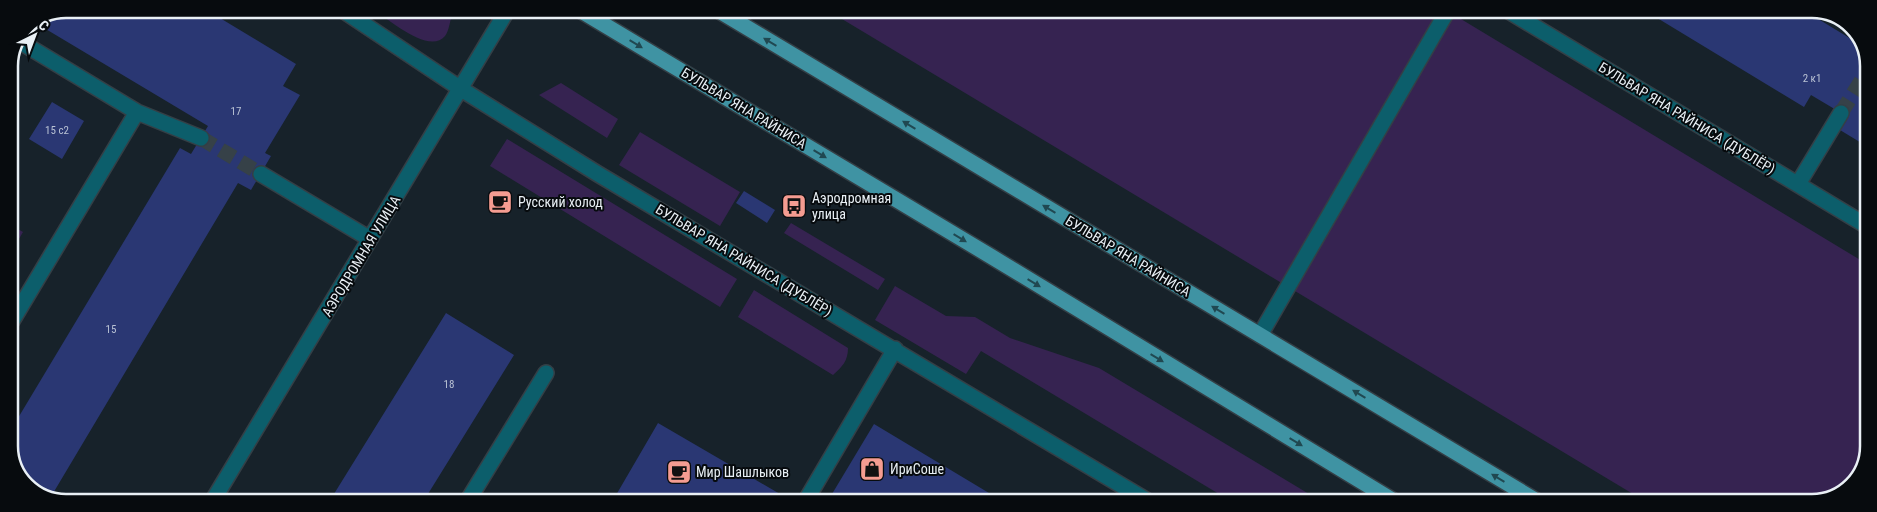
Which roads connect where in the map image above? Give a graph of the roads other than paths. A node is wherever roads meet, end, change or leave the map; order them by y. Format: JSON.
{"nodes":[{"id":1,"x":354,"y":18,"type":"edge"},
{"id":2,"x":503,"y":18,"type":"edge"},
{"id":3,"x":593,"y":18,"type":"edge"},
{"id":4,"x":731,"y":18,"type":"edge"},
{"id":5,"x":1443,"y":18,"type":"edge"},
{"id":6,"x":1520,"y":18,"type":"edge"},
{"id":7,"x":23,"y":44,"type":"edge"},
{"id":8,"x":461,"y":89,"type":"junction"},
{"id":9,"x":137,"y":112,"type":"junction"},
{"id":10,"x":1841,"y":113,"type":"tunnel mouth"},
{"id":11,"x":201,"y":138,"type":"tunnel mouth"},
{"id":12,"x":261,"y":174,"type":"tunnel mouth"},
{"id":13,"x":1798,"y":184,"type":"junction"},
{"id":14,"x":1859,"y":221,"type":"edge"},
{"id":15,"x":370,"y":239,"type":"junction"},
{"id":16,"x":18,"y":311,"type":"edge"},
{"id":17,"x":1260,"y":335,"type":"junction"},
{"id":18,"x":895,"y":349,"type":"junction"},
{"id":19,"x":546,"y":373,"type":"dead end"},
{"id":20,"x":217,"y":494,"type":"edge"},
{"id":21,"x":472,"y":494,"type":"edge"},
{"id":22,"x":810,"y":494,"type":"edge"},
{"id":23,"x":1138,"y":494,"type":"edge"},
{"id":24,"x":1382,"y":494,"type":"edge"},
{"id":25,"x":1525,"y":494,"type":"edge"}],
"edges":[{"from":1,"to":8,"type":"street","name":"БУЛЬВАР ЯНА РАЙНИСА (ДУБЛЁР)"},
{"from":2,"to":8,"type":"street","name":"АЭРОДРОМНАЯ УЛИЦА"},
{"from":3,"to":24,"type":"main road","name":"БУЛЬВАР ЯНА РАЙНИСА","one_way":true},
{"from":17,"to":4,"type":"main road","name":"БУЛЬВАР ЯНА РАЙНИСА","one_way":true},
{"from":5,"to":17,"type":"street"},
{"from":6,"to":13,"type":"street","name":"БУЛЬВАР ЯНА РАЙНИСА (ДУБЛЁР)"},
{"from":7,"to":9,"type":"street"},
{"from":8,"to":15,"type":"street","name":"АЭРОДРОМНАЯ УЛИЦА"},
{"from":8,"to":18,"type":"street","name":"БУЛЬВАР ЯНА РАЙНИСА (ДУБЛЁР)"},
{"from":9,"to":11,"type":"street"},
{"from":9,"to":16,"type":"street"},
{"from":10,"to":13,"type":"street"},
{"from":12,"to":15,"type":"street"},
{"from":13,"to":14,"type":"street","name":"БУЛЬВАР ЯНА РАЙНИСА (ДУБЛЁР)"},
{"from":15,"to":20,"type":"street","name":"АЭРОДРОМНАЯ УЛИЦА"},
{"from":25,"to":17,"type":"main road","name":"БУЛЬВАР ЯНА РАЙНИСА","one_way":true},
{"from":18,"to":22,"type":"street"},
{"from":18,"to":23,"type":"street","name":"БУЛЬВАР ЯНА РАЙНИСА (ДУБЛЁР)"},
{"from":19,"to":21,"type":"street"}]}
